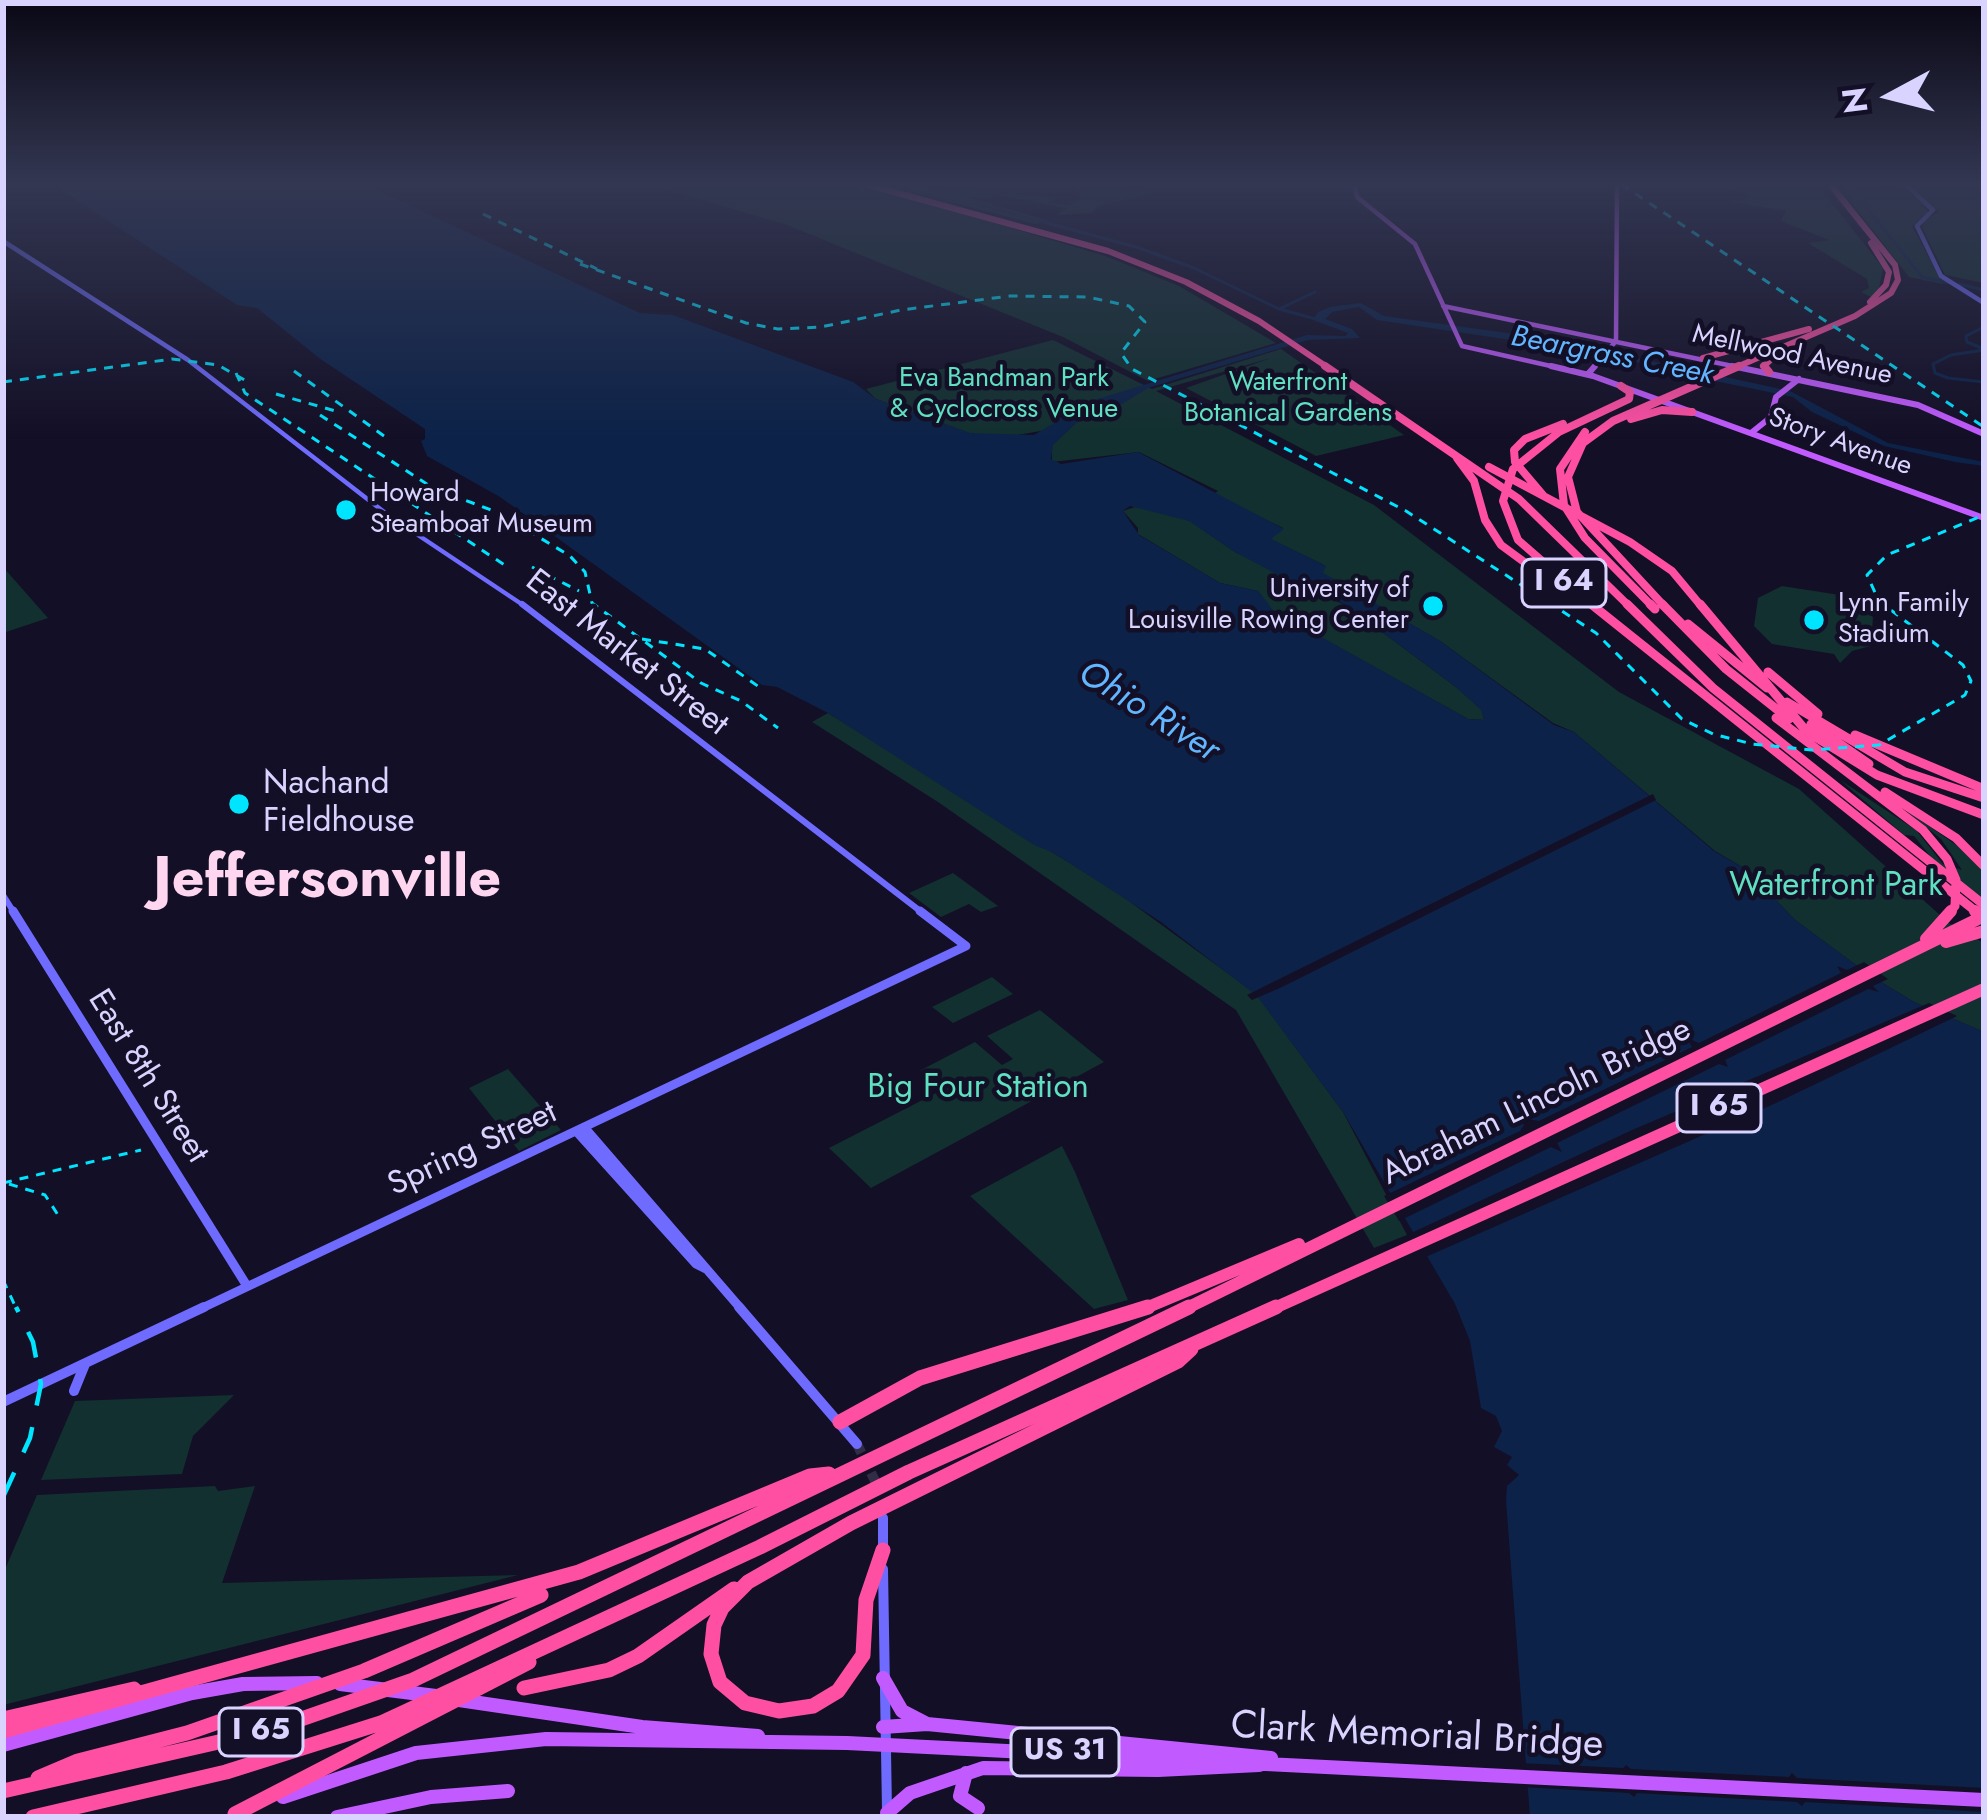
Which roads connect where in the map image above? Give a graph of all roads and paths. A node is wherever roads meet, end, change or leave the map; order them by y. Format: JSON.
{"nodes":[{"id":1,"x":46,"y":269,"type":"edge"},
{"id":2,"x":1155,"y":269,"type":"edge"},
{"id":3,"x":1426,"y":269,"type":"edge"},
{"id":4,"x":1616,"y":269,"type":"edge"},
{"id":5,"x":1885,"y":269,"type":"edge"},
{"id":6,"x":1940,"y":269,"type":"edge"},
{"id":7,"x":1984,"y":303,"type":"edge"},
{"id":8,"x":1442,"y":306,"type":"junction"},
{"id":9,"x":1452,"y":331,"type":"junction"},
{"id":10,"x":1809,"y":333,"type":"junction"},
{"id":11,"x":1616,"y":339,"type":"junction"},
{"id":12,"x":1447,"y":344,"type":"dead end"},
{"id":13,"x":1703,"y":358,"type":"junction"},
{"id":14,"x":1768,"y":372,"type":"junction"},
{"id":15,"x":1588,"y":374,"type":"junction"},
{"id":16,"x":1799,"y":379,"type":"junction"},
{"id":17,"x":1621,"y":386,"type":"junction"},
{"id":18,"x":1655,"y":398,"type":"junction"},
{"id":19,"x":1623,"y":402,"type":"junction"},
{"id":20,"x":1692,"y":412,"type":"junction"},
{"id":21,"x":1612,"y":413,"type":"junction"},
{"id":22,"x":1751,"y":433,"type":"junction"},
{"id":23,"x":1984,"y":434,"type":"edge"},
{"id":24,"x":1436,"y":437,"type":"junction"},
{"id":25,"x":1550,"y":440,"type":"junction"},
{"id":26,"x":1492,"y":474,"type":"junction"},
{"id":27,"x":1569,"y":481,"type":"junction"},
{"id":28,"x":1984,"y":518,"type":"edge"},
{"id":29,"x":1615,"y":569,"type":"junction"},
{"id":30,"x":1636,"y":578,"type":"junction"},
{"id":31,"x":1716,"y":618,"type":"junction"},
{"id":32,"x":1753,"y":657,"type":"junction"},
{"id":33,"x":1711,"y":697,"type":"junction"},
{"id":34,"x":1811,"y":743,"type":"junction"},
{"id":35,"x":1828,"y":764,"type":"junction"},
{"id":36,"x":1984,"y":803,"type":"edge"},
{"id":37,"x":1984,"y":866,"type":"edge"},
{"id":38,"x":3,"y":895,"type":"edge"},
{"id":39,"x":1984,"y":905,"type":"edge"},
{"id":40,"x":1984,"y":916,"type":"edge"},
{"id":41,"x":1984,"y":931,"type":"edge"},
{"id":42,"x":966,"y":946,"type":"joint"},
{"id":43,"x":1914,"y":949,"type":"junction"},
{"id":44,"x":1979,"y":994,"type":"edge"},
{"id":45,"x":580,"y":1129,"type":"junction"},
{"id":46,"x":247,"y":1286,"type":"junction"},
{"id":47,"x":1181,"y":1301,"type":"junction"},
{"id":48,"x":1197,"y":1343,"type":"junction"},
{"id":49,"x":86,"y":1363,"type":"junction"},
{"id":50,"x":74,"y":1391,"type":"dead end"},
{"id":51,"x":3,"y":1402,"type":"edge"},
{"id":52,"x":840,"y":1422,"type":"junction"},
{"id":53,"x":857,"y":1444,"type":"tunnel mouth"},
{"id":54,"x":841,"y":1471,"type":"junction"},
{"id":55,"x":883,"y":1518,"type":"dead end"},
{"id":56,"x":883,"y":1550,"type":"junction"},
{"id":57,"x":771,"y":1568,"type":"junction"},
{"id":58,"x":541,"y":1595,"type":"dead end"},
{"id":59,"x":883,"y":1678,"type":"junction"},
{"id":60,"x":492,"y":1679,"type":"junction"},
{"id":61,"x":167,"y":1683,"type":"junction"},
{"id":62,"x":524,"y":1688,"type":"dead end"},
{"id":63,"x":3,"y":1719,"type":"edge"},
{"id":64,"x":927,"y":1724,"type":"junction"},
{"id":65,"x":883,"y":1726,"type":"junction"},
{"id":66,"x":3,"y":1731,"type":"edge"},
{"id":67,"x":847,"y":1743,"type":"junction"},
{"id":68,"x":3,"y":1745,"type":"edge"},
{"id":69,"x":1282,"y":1762,"type":"junction"},
{"id":70,"x":969,"y":1771,"type":"junction"},
{"id":71,"x":9,"y":1789,"type":"edge"},
{"id":72,"x":508,"y":1791,"type":"dead end"},
{"id":73,"x":1984,"y":1800,"type":"edge"},
{"id":74,"x":978,"y":1808,"type":"dead end"},
{"id":75,"x":887,"y":1813,"type":"joint"},
{"id":76,"x":231,"y":1816,"type":"edge"},
{"id":77,"x":33,"y":1817,"type":"edge"},
{"id":78,"x":337,"y":1817,"type":"edge"}],
"edges":[{"from":1,"to":42,"type":"main road","name":"East Market Street"},
{"from":2,"to":24,"type":"highway"},
{"from":3,"to":8,"type":"main road"},
{"from":4,"to":11,"type":"main road"},
{"from":5,"to":10,"type":"highway","number":"I 64"},
{"from":6,"to":7,"type":"main road"},
{"from":8,"to":9,"type":"main road"},
{"from":8,"to":11,"type":"main road","name":"Mellwood Avenue"},
{"from":9,"to":12,"type":"main road"},
{"from":9,"to":15,"type":"main road","name":"Story Avenue"},
{"from":10,"to":13,"type":"highway"},
{"from":10,"to":14,"type":"highway"},
{"from":10,"to":18,"type":"highway","number":"I 64"},
{"from":10,"to":18,"type":"highway","number":"I 64"},
{"from":11,"to":13,"type":"main road","name":"Mellwood Avenue"},
{"from":11,"to":15,"type":"main road"},
{"from":13,"to":14,"type":"main road","name":"Mellwood Avenue"},
{"from":14,"to":16,"type":"main road","name":"Mellwood Avenue"},
{"from":15,"to":17,"type":"main road","name":"Story Avenue"},
{"from":16,"to":22,"type":"main road"},
{"from":16,"to":23,"type":"main road","name":"Mellwood Avenue"},
{"from":17,"to":19,"type":"highway"},
{"from":17,"to":20,"type":"main road","name":"Story Avenue"},
{"from":18,"to":21,"type":"highway","number":"I 64"},
{"from":18,"to":27,"type":"highway","number":"I 64"},
{"from":19,"to":25,"type":"highway"},
{"from":19,"to":29,"type":"highway"},
{"from":20,"to":22,"type":"main road","name":"Story Avenue"},
{"from":20,"to":27,"type":"highway"},
{"from":21,"to":25,"type":"highway","number":"I 64"},
{"from":21,"to":29,"type":"highway"},
{"from":22,"to":28,"type":"main road","name":"Story Avenue"},
{"from":24,"to":26,"type":"highway"},
{"from":24,"to":33,"type":"highway"},
{"from":25,"to":33,"type":"highway","number":"I 64"},
{"from":26,"to":31,"type":"highway"},
{"from":26,"to":34,"type":"highway"},
{"from":27,"to":30,"type":"highway","number":"I 64"},
{"from":29,"to":34,"type":"highway"},
{"from":30,"to":34,"type":"highway","number":"I 64"},
{"from":30,"to":36,"type":"highway"},
{"from":31,"to":32,"type":"highway"},
{"from":31,"to":34,"type":"highway"},
{"from":32,"to":34,"type":"highway"},
{"from":32,"to":36,"type":"highway"},
{"from":33,"to":35,"type":"highway","number":"I 64"},
{"from":34,"to":35,"type":"highway","number":"I 64"},
{"from":34,"to":35,"type":"highway"},
{"from":34,"to":35,"type":"highway"},
{"from":34,"to":36,"type":"highway"},
{"from":35,"to":36,"type":"highway","number":"I 64"},
{"from":35,"to":37,"type":"highway"},
{"from":35,"to":39,"type":"highway"},
{"from":35,"to":40,"type":"highway","number":"I 64"},
{"from":35,"to":43,"type":"highway"},
{"from":38,"to":46,"type":"main road","name":"East 8th Street"},
{"from":40,"to":43,"type":"highway"},
{"from":41,"to":43,"type":"highway","number":"I 65"},
{"from":42,"to":45,"type":"main road","name":"Spring Street"},
{"from":43,"to":47,"type":"highway","name":"Abraham Lincoln Bridge","number":"I 65"},
{"from":44,"to":48,"type":"highway","number":"I 65"},
{"from":45,"to":46,"type":"main road","name":"Spring Street"},
{"from":45,"to":52,"type":"main road"},
{"from":46,"to":49,"type":"main road","name":"Spring Street"},
{"from":47,"to":52,"type":"highway"},
{"from":47,"to":54,"type":"highway","number":"I 65"},
{"from":48,"to":57,"type":"highway"},
{"from":48,"to":60,"type":"highway","number":"I 65"},
{"from":49,"to":50,"type":"main road"},
{"from":49,"to":51,"type":"main road","name":"Spring Street"},
{"from":52,"to":53,"type":"main road"},
{"from":54,"to":61,"type":"highway"},
{"from":54,"to":71,"type":"highway","number":"I 65"},
{"from":55,"to":56,"type":"main road"},
{"from":56,"to":57,"type":"highway"},
{"from":56,"to":59,"type":"main road"},
{"from":57,"to":62,"type":"highway"},
{"from":58,"to":71,"type":"highway"},
{"from":59,"to":64,"type":"main road"},
{"from":59,"to":65,"type":"main road"},
{"from":60,"to":76,"type":"highway"},
{"from":60,"to":77,"type":"highway","number":"I 65"},
{"from":61,"to":63,"type":"highway"},
{"from":61,"to":66,"type":"highway"},
{"from":64,"to":65,"type":"main road"},
{"from":64,"to":69,"type":"main road"},
{"from":65,"to":75,"type":"main road"},
{"from":67,"to":68,"type":"main road","number":"US 31"},
{"from":67,"to":69,"type":"main road","name":"Clark Memorial Bridge","number":"US 31"},
{"from":67,"to":76,"type":"main road","number":"US 31"},
{"from":69,"to":70,"type":"main road"},
{"from":69,"to":73,"type":"main road","name":"Clark Memorial Bridge","number":"US 31"},
{"from":70,"to":74,"type":"main road"},
{"from":70,"to":75,"type":"main road"},
{"from":72,"to":78,"type":"main road"}]}
